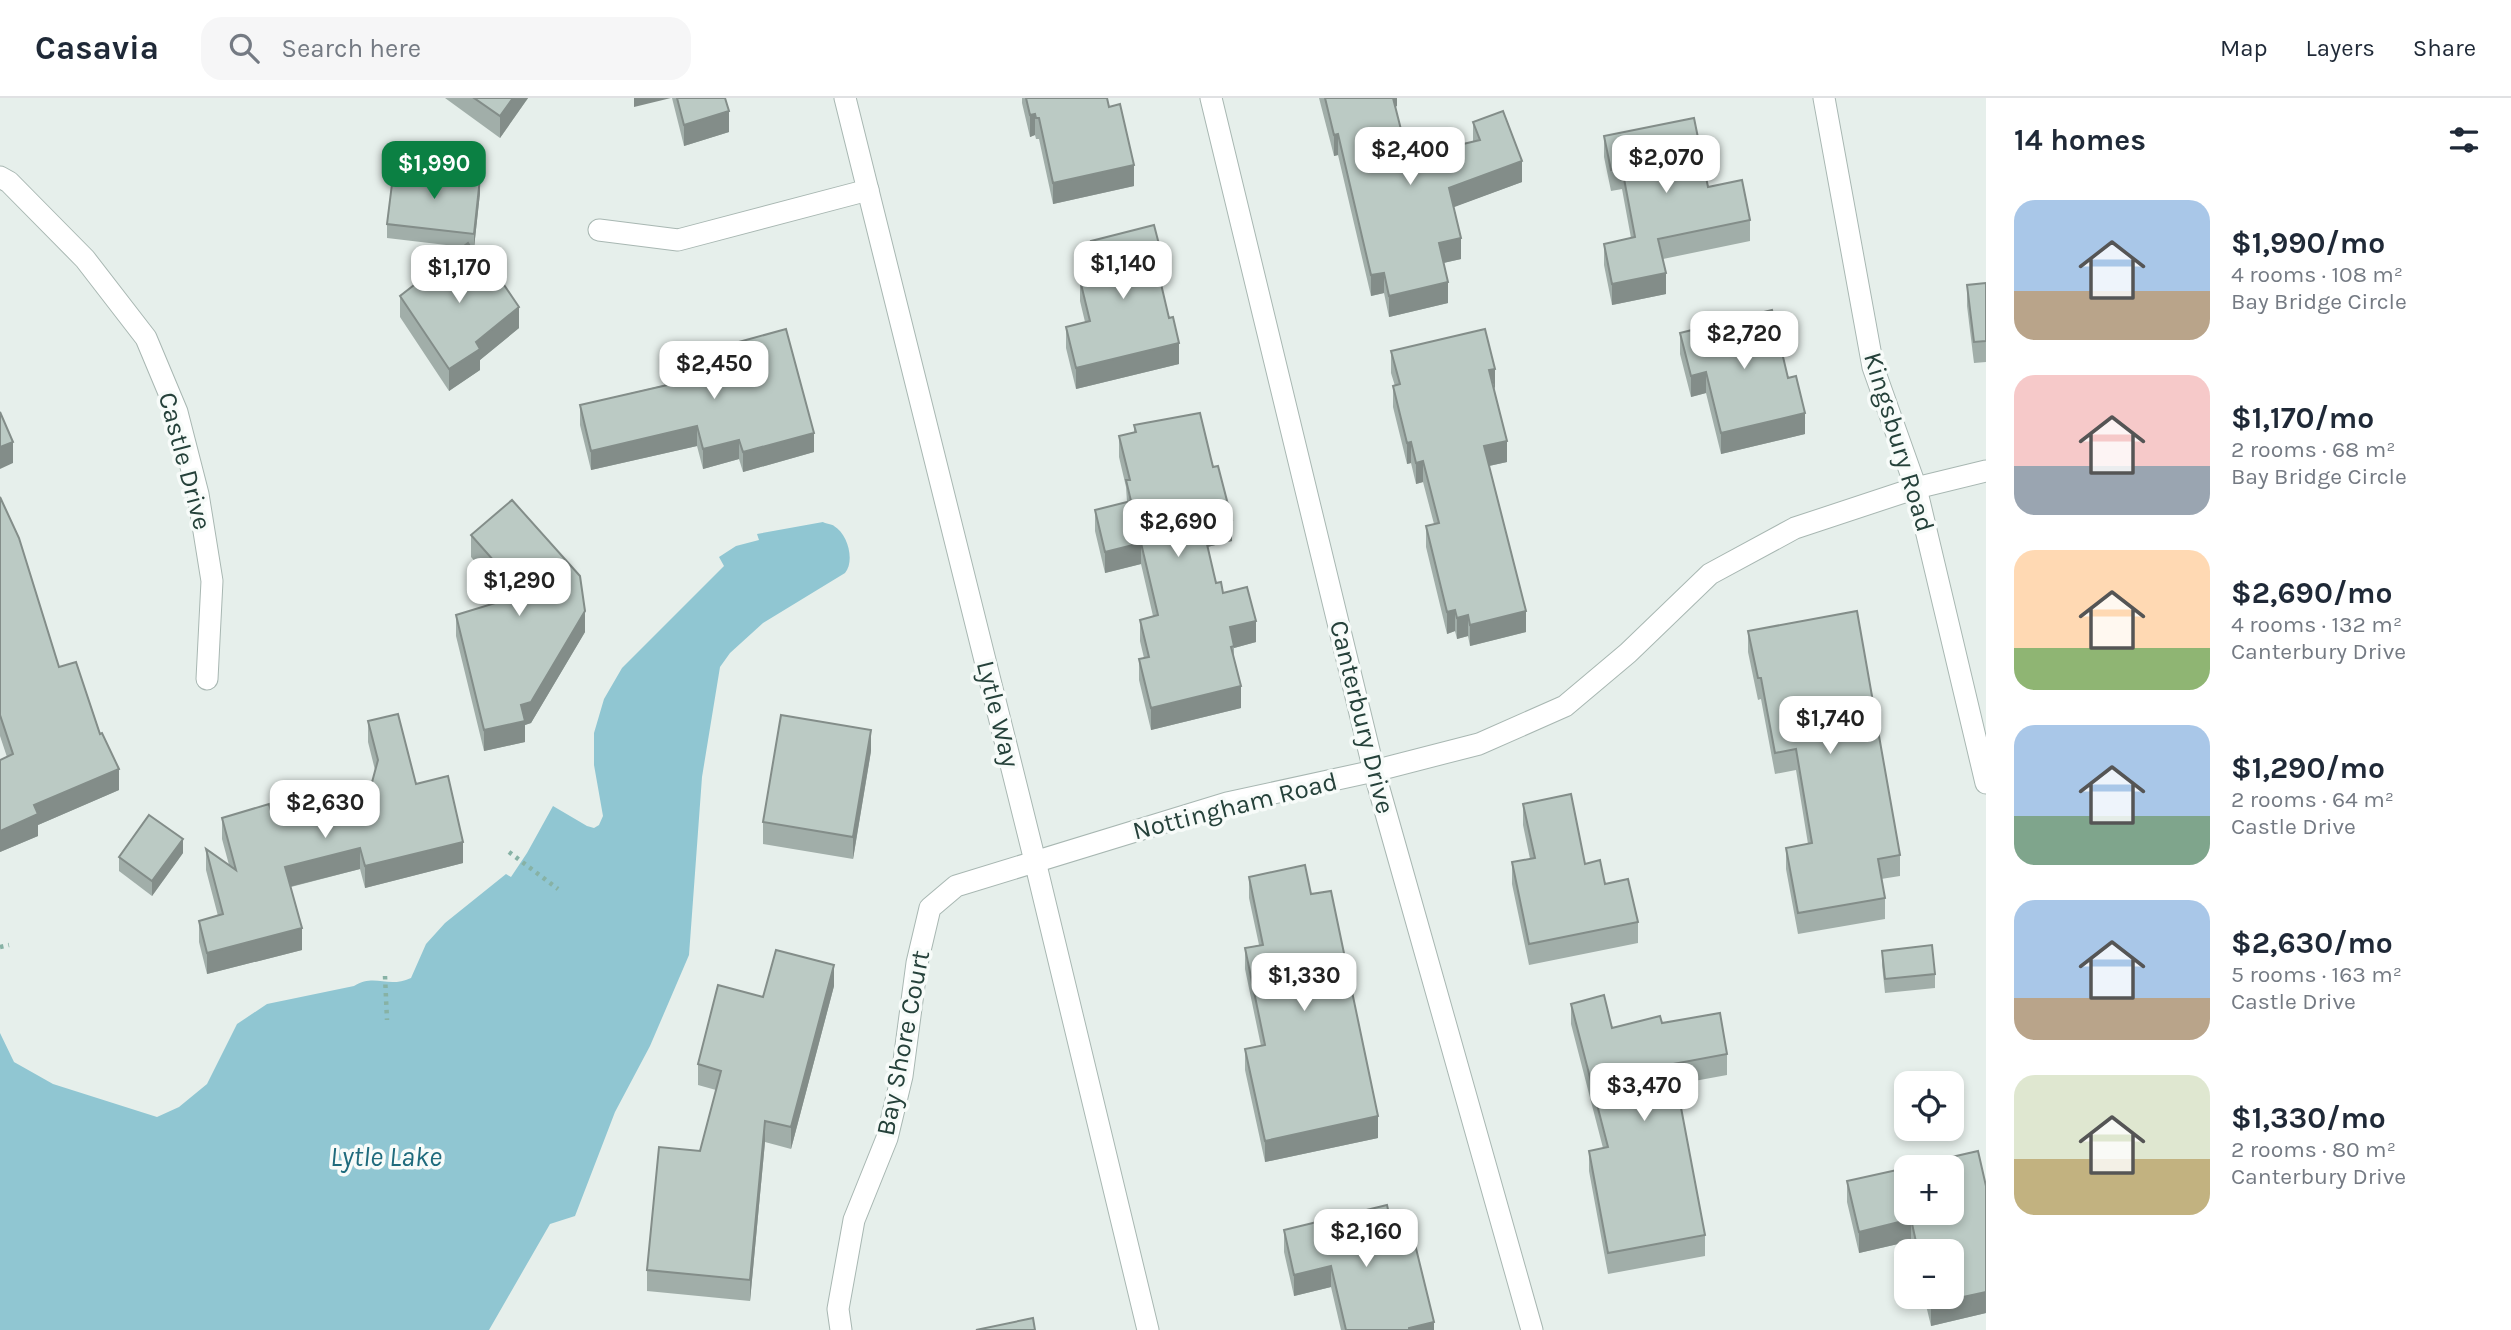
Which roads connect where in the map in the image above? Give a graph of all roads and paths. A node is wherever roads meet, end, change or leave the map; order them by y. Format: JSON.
{"nodes":[{"id":1,"x":845,"y":98,"type":"edge"},
{"id":2,"x":1211,"y":98,"type":"edge"},
{"id":3,"x":1824,"y":98,"type":"edge"},
{"id":4,"x":0,"y":177,"type":"edge"},
{"id":5,"x":868,"y":190,"type":"junction"},
{"id":6,"x":599,"y":230,"type":"dead end"},
{"id":7,"x":1986,"y":471,"type":"edge"},
{"id":8,"x":1916,"y":488,"type":"junction"},
{"id":9,"x":207,"y":679,"type":"dead end"},
{"id":10,"x":1374,"y":771,"type":"junction"},
{"id":11,"x":1986,"y":783,"type":"edge"},
{"id":12,"x":509,"y":852,"type":"dead end"},
{"id":13,"x":1035,"y":861,"type":"junction"},
{"id":14,"x":558,"y":889,"type":"dead end"},
{"id":15,"x":9,"y":945,"type":"dead end"},
{"id":16,"x":0,"y":947,"type":"edge"},
{"id":17,"x":384,"y":976,"type":"dead end"},
{"id":18,"x":387,"y":1020,"type":"dead end"},
{"id":19,"x":841,"y":1330,"type":"edge"},
{"id":20,"x":1148,"y":1330,"type":"edge"},
{"id":21,"x":1532,"y":1330,"type":"edge"}],
"edges":[{"from":1,"to":5,"type":"street","name":"Lytle Way"},
{"from":2,"to":10,"type":"street","name":"Canterbury Drive"},
{"from":3,"to":8,"type":"street","name":"Kingsbury Road"},
{"from":4,"to":9,"type":"street","name":"Castle Drive"},
{"from":5,"to":6,"type":"street"},
{"from":5,"to":13,"type":"street","name":"Lytle Way"},
{"from":7,"to":8,"type":"street","name":"Nottingham Road"},
{"from":8,"to":10,"type":"street","name":"Nottingham Road"},
{"from":8,"to":11,"type":"street","name":"Kingsbury Road"},
{"from":10,"to":13,"type":"street","name":"Nottingham Road"},
{"from":10,"to":21,"type":"street","name":"Canterbury Drive"},
{"from":12,"to":14,"type":"path"},
{"from":13,"to":19,"type":"street","name":"Bay Shore Court"},
{"from":13,"to":20,"type":"street","name":"Lytle Way"},
{"from":15,"to":16,"type":"path"},
{"from":17,"to":18,"type":"path"}]}
